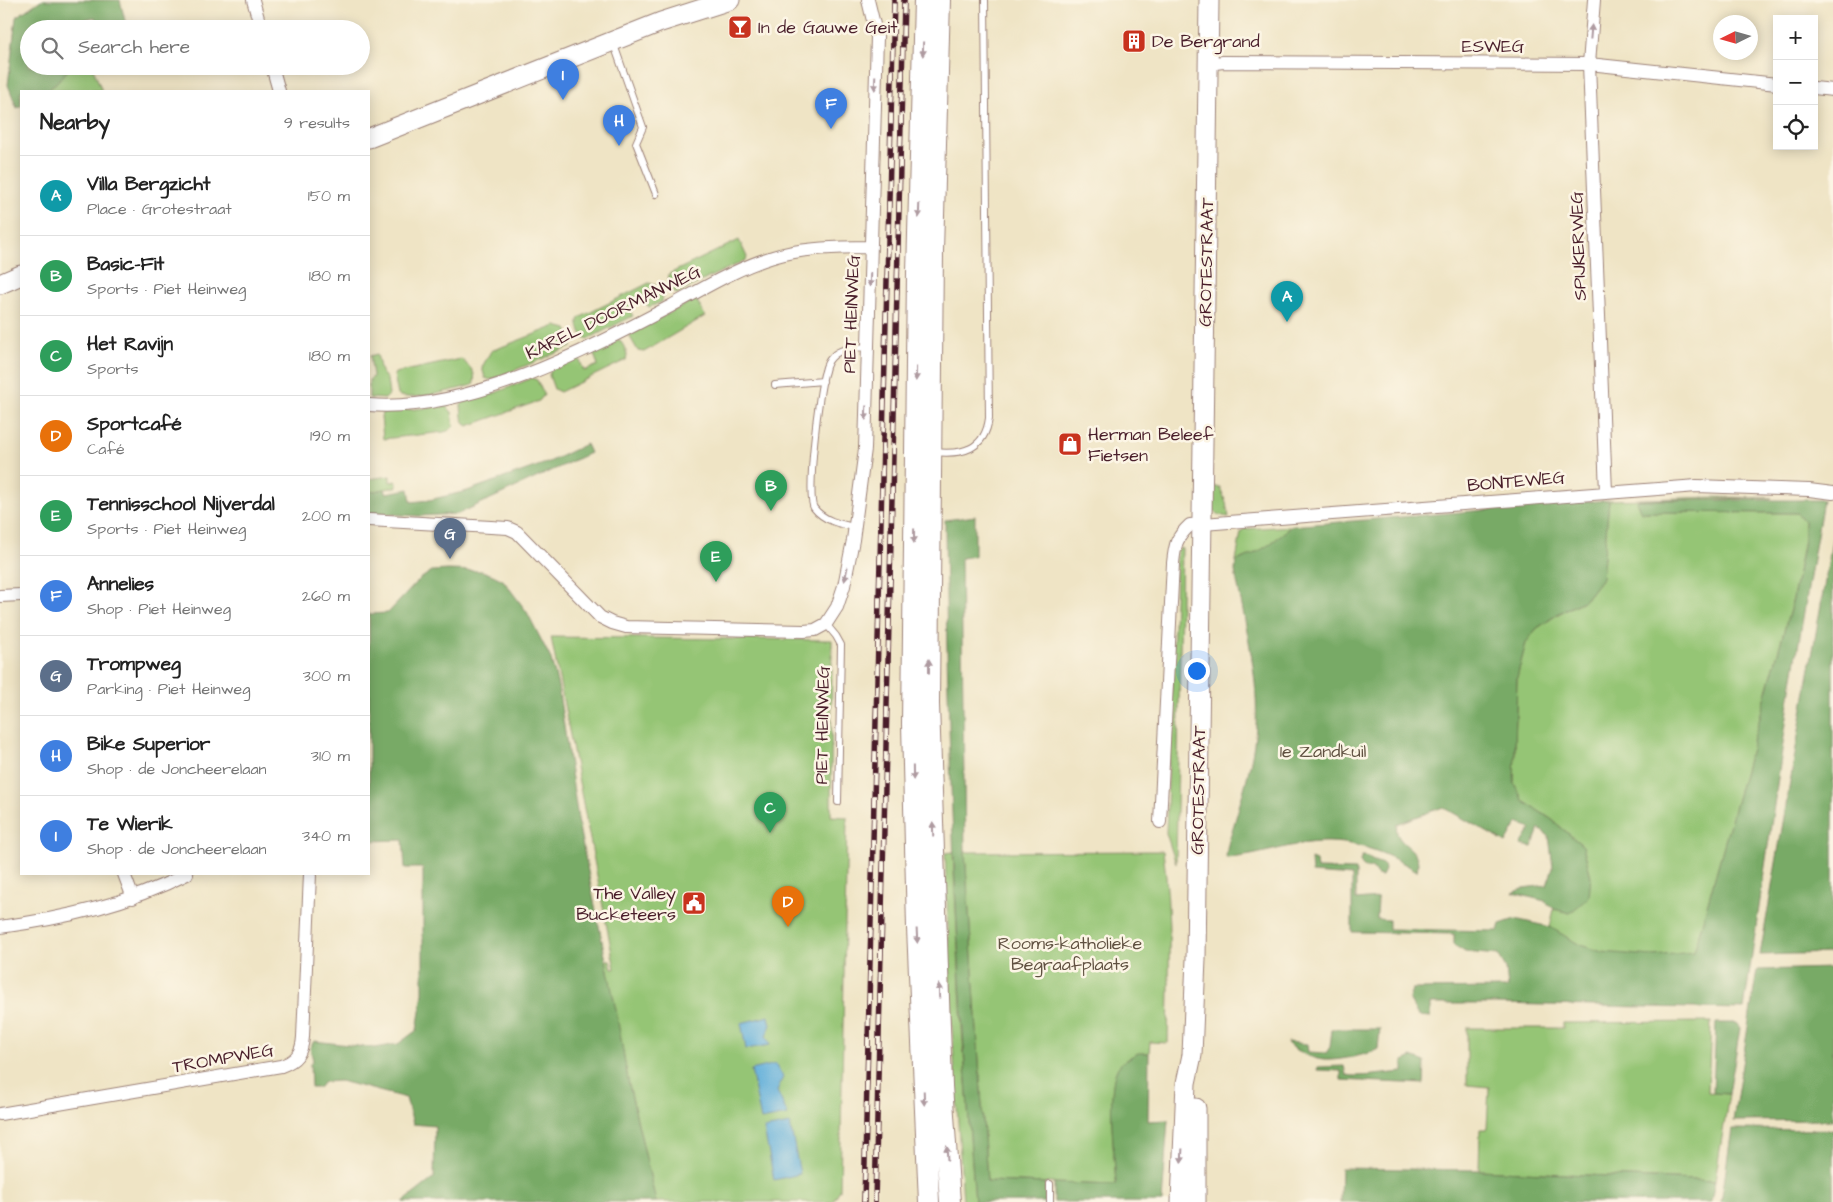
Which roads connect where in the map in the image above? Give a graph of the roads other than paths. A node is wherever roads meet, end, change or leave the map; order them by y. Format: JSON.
{"nodes":[{"id":1,"x":253,"y":0,"type":"edge"},
{"id":2,"x":730,"y":0,"type":"edge"},
{"id":3,"x":868,"y":0,"type":"edge"},
{"id":4,"x":924,"y":0,"type":"edge"},
{"id":5,"x":940,"y":0,"type":"edge"},
{"id":6,"x":985,"y":0,"type":"edge"},
{"id":7,"x":1210,"y":0,"type":"edge"},
{"id":8,"x":1594,"y":0,"type":"edge"},
{"id":9,"x":259,"y":20,"type":"edge"},
{"id":10,"x":613,"y":41,"type":"junction"},
{"id":11,"x":1208,"y":64,"type":"junction"},
{"id":12,"x":1589,"y":64,"type":"junction"},
{"id":13,"x":275,"y":75,"type":"edge"},
{"id":14,"x":1773,"y":84,"type":"edge"},
{"id":15,"x":1818,"y":88,"type":"edge"},
{"id":16,"x":279,"y":90,"type":"edge"},
{"id":17,"x":1833,"y":90,"type":"edge"},
{"id":18,"x":370,"y":138,"type":"edge"},
{"id":19,"x":656,"y":194,"type":"dead end"},
{"id":20,"x":871,"y":246,"type":"junction"},
{"id":21,"x":20,"y":275,"type":"edge"},
{"id":22,"x":0,"y":284,"type":"edge"},
{"id":23,"x":868,"y":347,"type":"junction"},
{"id":24,"x":823,"y":381,"type":"junction"},
{"id":25,"x":775,"y":385,"type":"dead end"},
{"id":26,"x":370,"y":405,"type":"edge"},
{"id":27,"x":930,"y":451,"type":"junction"},
{"id":28,"x":1606,"y":492,"type":"junction"},
{"id":29,"x":1833,"y":493,"type":"edge"},
{"id":30,"x":370,"y":520,"type":"edge"},
{"id":31,"x":1203,"y":524,"type":"junction"},
{"id":32,"x":855,"y":527,"type":"junction"},
{"id":33,"x":20,"y":595,"type":"edge"},
{"id":34,"x":0,"y":596,"type":"edge"},
{"id":35,"x":826,"y":624,"type":"junction"},
{"id":36,"x":838,"y":802,"type":"dead end"},
{"id":37,"x":1160,"y":822,"type":"dead end"},
{"id":38,"x":124,"y":875,"type":"edge"},
{"id":39,"x":185,"y":875,"type":"edge"},
{"id":40,"x":310,"y":875,"type":"edge"},
{"id":41,"x":133,"y":898,"type":"junction"},
{"id":42,"x":0,"y":927,"type":"edge"},
{"id":43,"x":1192,"y":1055,"type":"junction"},
{"id":44,"x":0,"y":1114,"type":"edge"},
{"id":45,"x":1050,"y":1184,"type":"dead end"},
{"id":46,"x":929,"y":1202,"type":"edge"},
{"id":47,"x":950,"y":1202,"type":"edge"},
{"id":48,"x":1050,"y":1202,"type":"edge"},
{"id":49,"x":1180,"y":1202,"type":"edge"},
{"id":50,"x":1196,"y":1202,"type":"edge"}],
"edges":[{"from":1,"to":9,"type":"street"},
{"from":2,"to":10,"type":"street"},
{"from":3,"to":20,"type":"street","name":"PIET HEINWEG","one_way":true},
{"from":4,"to":46,"type":"main road","one_way":true},
{"from":5,"to":27,"type":"main road"},
{"from":6,"to":27,"type":"lane"},
{"from":7,"to":11,"type":"street","name":"GROTESTRAAT"},
{"from":12,"to":8,"type":"street","name":"SPIJKERWEG","one_way":true},
{"from":10,"to":18,"type":"street"},
{"from":10,"to":19,"type":"lane"},
{"from":11,"to":12,"type":"street","name":"ESWEG"},
{"from":11,"to":31,"type":"street","name":"GROTESTRAAT"},
{"from":12,"to":14,"type":"street","name":"ESWEG"},
{"from":12,"to":28,"type":"street","name":"SPIJKERWEG"},
{"from":13,"to":16,"type":"street"},
{"from":15,"to":17,"type":"street"},
{"from":20,"to":23,"type":"street","name":"PIET HEINWEG","one_way":true},
{"from":20,"to":26,"type":"street","name":"KAREL DOORMANWEG"},
{"from":21,"to":22,"type":"street"},
{"from":23,"to":24,"type":"lane"},
{"from":23,"to":32,"type":"street","name":"PIET HEINWEG","one_way":true},
{"from":24,"to":25,"type":"lane"},
{"from":24,"to":32,"type":"lane"},
{"from":47,"to":27,"type":"main road","one_way":true},
{"from":28,"to":29,"type":"street","name":"BONTEWEG"},
{"from":28,"to":31,"type":"street","name":"BONTEWEG"},
{"from":30,"to":35,"type":"street"},
{"from":31,"to":37,"type":"street","name":"GROTESTRAAT"},
{"from":31,"to":43,"type":"street","name":"GROTESTRAAT"},
{"from":32,"to":35,"type":"street","name":"PIET HEINWEG","one_way":true},
{"from":33,"to":34,"type":"street"},
{"from":35,"to":36,"type":"lane","name":"PIET HEINWEG"},
{"from":38,"to":41,"type":"street"},
{"from":39,"to":41,"type":"street"},
{"from":40,"to":44,"type":"street","name":"TROMPWEG"},
{"from":41,"to":42,"type":"street"},
{"from":43,"to":49,"type":"street","name":"GROTESTRAAT","one_way":true},
{"from":43,"to":50,"type":"street","name":"GROTESTRAAT"},
{"from":45,"to":48,"type":"lane"}]}
